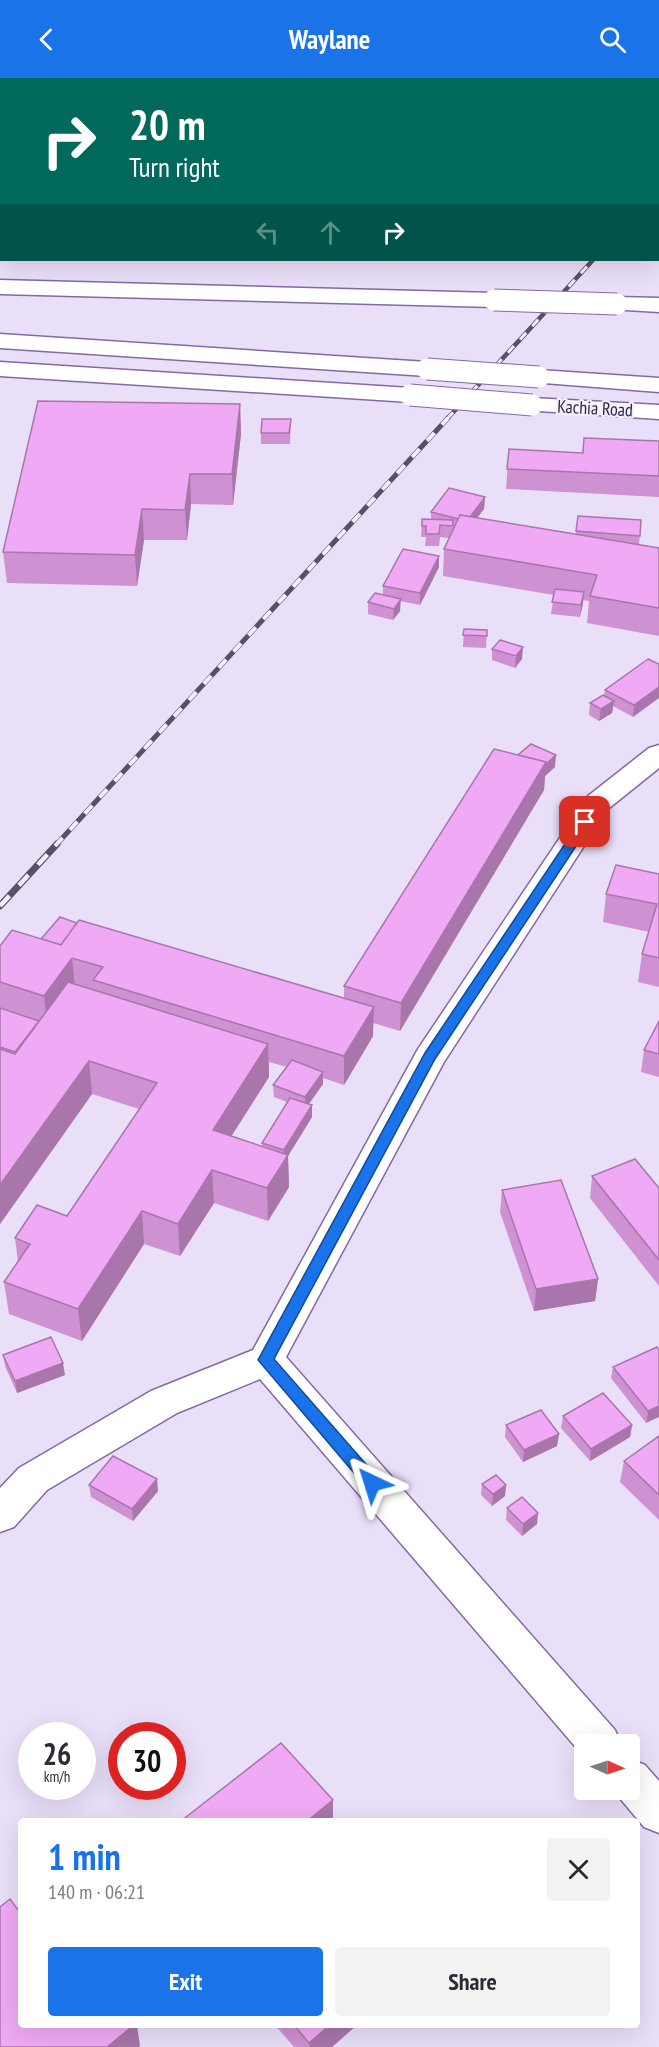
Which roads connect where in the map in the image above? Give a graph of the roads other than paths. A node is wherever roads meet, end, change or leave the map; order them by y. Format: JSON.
{"nodes":[{"id":1,"x":0,"y":287,"type":"edge"},
{"id":2,"x":659,"y":305,"type":"edge"},
{"id":3,"x":0,"y":341,"type":"edge"},
{"id":4,"x":0,"y":369,"type":"edge"},
{"id":5,"x":659,"y":385,"type":"edge"},
{"id":6,"x":659,"y":412,"type":"edge"},
{"id":7,"x":659,"y":754,"type":"edge"},
{"id":8,"x":266,"y":1360,"type":"junction"},
{"id":9,"x":0,"y":1515,"type":"edge"},
{"id":10,"x":591,"y":1734,"type":"edge"},
{"id":11,"x":640,"y":1791,"type":"edge"},
{"id":12,"x":659,"y":1813,"type":"edge"}],
"edges":[{"from":1,"to":2,"type":"street","bridge":true},
{"from":3,"to":5,"type":"street","name":"Kachia Road","bridge":true},
{"from":4,"to":6,"type":"street","name":"Kachia Road","bridge":true},
{"from":7,"to":8,"type":"street"},
{"from":8,"to":9,"type":"street"},
{"from":8,"to":10,"type":"street"},
{"from":11,"to":12,"type":"street"}]}
